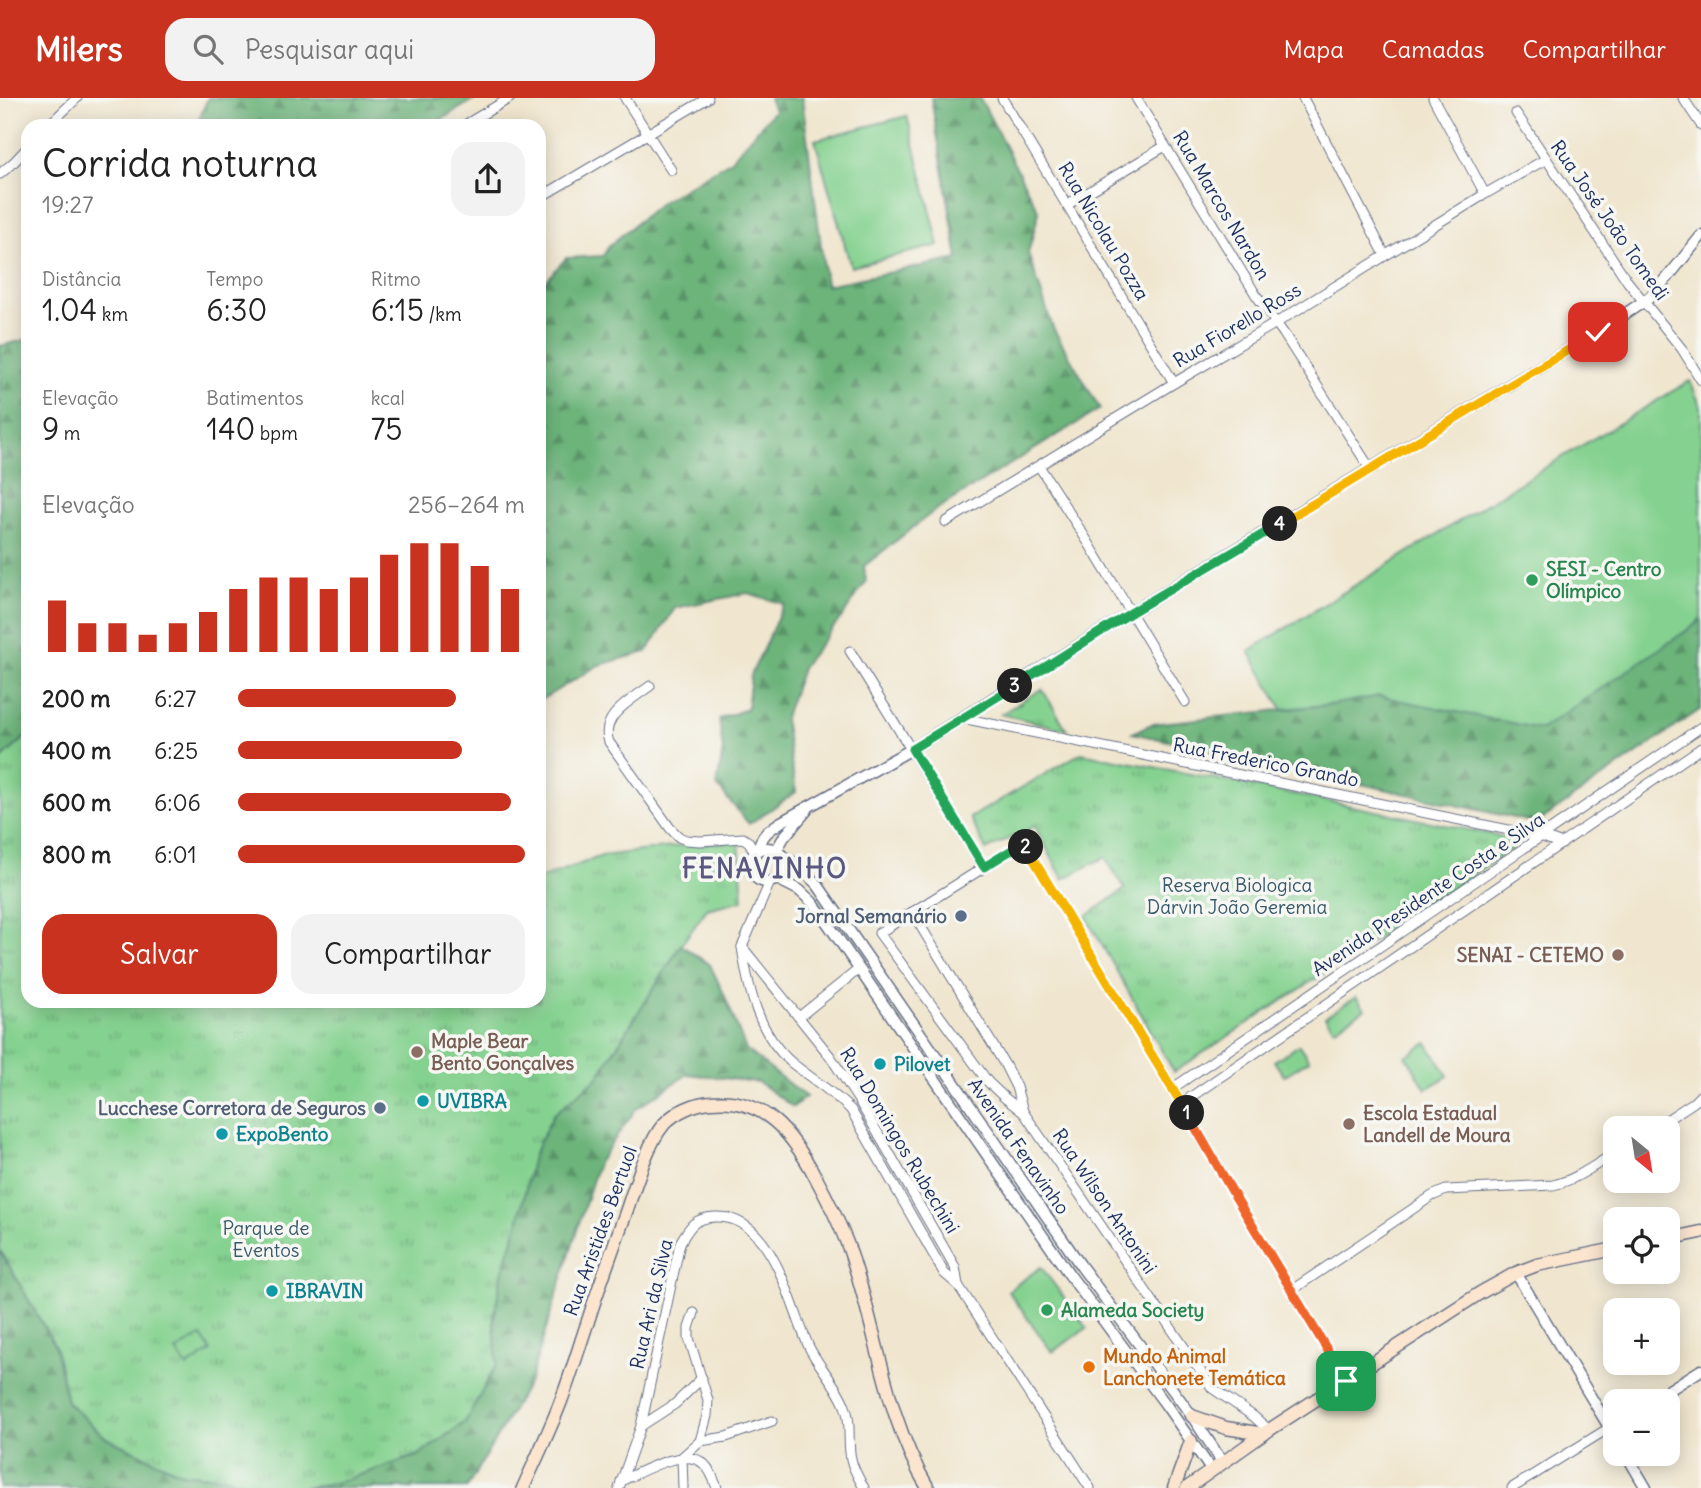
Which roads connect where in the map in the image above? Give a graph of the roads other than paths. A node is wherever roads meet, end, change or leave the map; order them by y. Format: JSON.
{"nodes":[{"id":1,"x":77,"y":98,"type":"edge"},
{"id":2,"x":510,"y":98,"type":"edge"},
{"id":3,"x":625,"y":98,"type":"edge"},
{"id":4,"x":708,"y":98,"type":"edge"},
{"id":5,"x":1002,"y":98,"type":"edge"},
{"id":6,"x":1136,"y":98,"type":"edge"},
{"id":7,"x":1303,"y":98,"type":"edge"},
{"id":8,"x":1433,"y":98,"type":"edge"},
{"id":9,"x":1683,"y":98,"type":"edge"},
{"id":10,"x":1516,"y":113,"type":"dead end"},
{"id":11,"x":55,"y":119,"type":"edge"},
{"id":12,"x":475,"y":119,"type":"edge"},
{"id":13,"x":1701,"y":125,"type":"edge"},
{"id":14,"x":648,"y":134,"type":"junction"},
{"id":15,"x":1165,"y":146,"type":"junction"},
{"id":16,"x":21,"y":154,"type":"edge"},
{"id":17,"x":1546,"y":159,"type":"junction"},
{"id":18,"x":671,"y":170,"type":"dead end"},
{"id":19,"x":0,"y":174,"type":"edge"},
{"id":20,"x":546,"y":194,"type":"edge"},
{"id":21,"x":1485,"y":194,"type":"junction"},
{"id":22,"x":1067,"y":205,"type":"junction"},
{"id":23,"x":1701,"y":236,"type":"edge"},
{"id":24,"x":1385,"y":255,"type":"junction"},
{"id":25,"x":1644,"y":302,"type":"junction"},
{"id":26,"x":1276,"y":323,"type":"junction"},
{"id":27,"x":1701,"y":380,"type":"edge"},
{"id":28,"x":1174,"y":383,"type":"junction"},
{"id":29,"x":1039,"y":466,"type":"junction"},
{"id":30,"x":1371,"y":470,"type":"junction"},
{"id":31,"x":946,"y":522,"type":"dead end"},
{"id":32,"x":1132,"y":612,"type":"junction"},
{"id":33,"x":850,"y":651,"type":"dead end"},
{"id":34,"x":650,"y":686,"type":"dead end"},
{"id":35,"x":1185,"y":702,"type":"dead end"},
{"id":36,"x":961,"y":718,"type":"junction"},
{"id":37,"x":1701,"y":727,"type":"edge"},
{"id":38,"x":1701,"y":748,"type":"edge"},
{"id":39,"x":912,"y":749,"type":"junction"},
{"id":40,"x":811,"y":805,"type":"junction"},
{"id":41,"x":1543,"y":836,"type":"junction"},
{"id":42,"x":1562,"y":844,"type":"junction"},
{"id":43,"x":756,"y":852,"type":"junction"},
{"id":44,"x":778,"y":853,"type":"junction"},
{"id":45,"x":984,"y":867,"type":"junction"},
{"id":46,"x":774,"y":880,"type":"junction"},
{"id":47,"x":912,"y":912,"type":"junction"},
{"id":48,"x":853,"y":937,"type":"junction"},
{"id":49,"x":1391,"y":940,"type":"junction"},
{"id":50,"x":842,"y":944,"type":"junction"},
{"id":51,"x":742,"y":947,"type":"junction"},
{"id":52,"x":1401,"y":954,"type":"junction"},
{"id":53,"x":859,"y":969,"type":"junction"},
{"id":54,"x":1341,"y":974,"type":"junction"},
{"id":55,"x":1350,"y":988,"type":"junction"},
{"id":56,"x":799,"y":1017,"type":"junction"},
{"id":57,"x":944,"y":1068,"type":"junction"},
{"id":58,"x":932,"y":1076,"type":"junction"},
{"id":59,"x":1173,"y":1088,"type":"junction"},
{"id":60,"x":1701,"y":1095,"type":"edge"},
{"id":61,"x":1182,"y":1103,"type":"junction"},
{"id":62,"x":1024,"y":1113,"type":"junction"},
{"id":63,"x":1673,"y":1116,"type":"edge"},
{"id":64,"x":990,"y":1135,"type":"junction"},
{"id":65,"x":979,"y":1143,"type":"junction"},
{"id":66,"x":1603,"y":1161,"type":"edge"},
{"id":67,"x":1035,"y":1200,"type":"junction"},
{"id":68,"x":1024,"y":1208,"type":"junction"},
{"id":69,"x":1701,"y":1232,"type":"edge"},
{"id":70,"x":1680,"y":1236,"type":"edge"},
{"id":71,"x":1603,"y":1251,"type":"edge"},
{"id":72,"x":1081,"y":1266,"type":"junction"},
{"id":73,"x":1516,"y":1273,"type":"junction"},
{"id":74,"x":1069,"y":1274,"type":"junction"},
{"id":75,"x":958,"y":1285,"type":"junction"},
{"id":76,"x":1292,"y":1290,"type":"junction"},
{"id":77,"x":694,"y":1313,"type":"dead end"},
{"id":78,"x":1128,"y":1330,"type":"junction"},
{"id":79,"x":1117,"y":1338,"type":"junction"},
{"id":80,"x":1701,"y":1370,"type":"edge"},
{"id":81,"x":702,"y":1378,"type":"junction"},
{"id":82,"x":1346,"y":1381,"type":"junction"},
{"id":83,"x":1671,"y":1389,"type":"edge"},
{"id":84,"x":1177,"y":1396,"type":"junction"},
{"id":85,"x":1166,"y":1405,"type":"junction"},
{"id":86,"x":1603,"y":1414,"type":"edge"},
{"id":87,"x":1192,"y":1416,"type":"junction"},
{"id":88,"x":772,"y":1421,"type":"dead end"},
{"id":89,"x":641,"y":1426,"type":"junction"},
{"id":90,"x":1267,"y":1432,"type":"junction"},
{"id":91,"x":1603,"y":1436,"type":"edge"},
{"id":92,"x":700,"y":1441,"type":"junction"},
{"id":93,"x":1191,"y":1441,"type":"junction"},
{"id":94,"x":682,"y":1457,"type":"junction"},
{"id":95,"x":1633,"y":1466,"type":"edge"},
{"id":96,"x":1217,"y":1467,"type":"junction"},
{"id":97,"x":620,"y":1484,"type":"edge"},
{"id":98,"x":523,"y":1488,"type":"edge"},
{"id":99,"x":683,"y":1488,"type":"edge"},
{"id":100,"x":717,"y":1488,"type":"edge"},
{"id":101,"x":864,"y":1488,"type":"edge"},
{"id":102,"x":928,"y":1488,"type":"edge"},
{"id":103,"x":1090,"y":1488,"type":"edge"},
{"id":104,"x":1174,"y":1488,"type":"edge"},
{"id":105,"x":1187,"y":1488,"type":"edge"},
{"id":106,"x":1513,"y":1488,"type":"edge"},
{"id":107,"x":1646,"y":1488,"type":"edge"}],
"edges":[{"from":1,"to":11,"type":"street"},
{"from":2,"to":12,"type":"street"},
{"from":3,"to":14,"type":"street"},
{"from":4,"to":14,"type":"street"},
{"from":5,"to":22,"type":"street","name":"Rua Nicolau Pozza"},
{"from":6,"to":15,"type":"street","name":"Rua Marcos Nardon"},
{"from":7,"to":24,"type":"street"},
{"from":8,"to":21,"type":"street"},
{"from":9,"to":13,"type":"street"},
{"from":10,"to":17,"type":"street","name":"Rua José João Tomedi"},
{"from":14,"to":18,"type":"street"},
{"from":14,"to":20,"type":"street"},
{"from":15,"to":22,"type":"street"},
{"from":15,"to":26,"type":"street","name":"Rua Marcos Nardon"},
{"from":16,"to":19,"type":"street"},
{"from":17,"to":21,"type":"street","name":"Rua Fiorello Ross"},
{"from":17,"to":25,"type":"street","name":"Rua José João Tomedi"},
{"from":21,"to":24,"type":"street","name":"Rua Fiorello Ross"},
{"from":22,"to":28,"type":"street","name":"Rua Nicolau Pozza"},
{"from":23,"to":25,"type":"street"},
{"from":24,"to":26,"type":"street","name":"Rua Fiorello Ross"},
{"from":25,"to":27,"type":"street","name":"Rua José João Tomedi"},
{"from":25,"to":30,"type":"street"},
{"from":26,"to":28,"type":"street","name":"Rua Fiorello Ross"},
{"from":26,"to":30,"type":"street","name":"Rua Marcos Nardon"},
{"from":28,"to":29,"type":"street","name":"Rua Fiorello Ross"},
{"from":29,"to":31,"type":"street","name":"Rua Fiorello Ross"},
{"from":29,"to":32,"type":"street"},
{"from":30,"to":32,"type":"street"},
{"from":32,"to":35,"type":"street"},
{"from":32,"to":36,"type":"street"},
{"from":33,"to":39,"type":"street"},
{"from":34,"to":43,"type":"street"},
{"from":36,"to":39,"type":"street"},
{"from":36,"to":41,"type":"street","name":"Rua Frederico Grando"},
{"from":37,"to":41,"type":"street","name":"Avenida Presidente Costa e Silva"},
{"from":38,"to":42,"type":"street","name":"Avenida Presidente Costa e Silva"},
{"from":39,"to":40,"type":"street"},
{"from":39,"to":45,"type":"street"},
{"from":40,"to":43,"type":"street"},
{"from":40,"to":44,"type":"street"},
{"from":41,"to":42,"type":"street","name":"Rua Frederico Grando"},
{"from":41,"to":49,"type":"street","name":"Avenida Presidente Costa e Silva"},
{"from":42,"to":52,"type":"street","name":"Avenida Presidente Costa e Silva"},
{"from":43,"to":44,"type":"street"},
{"from":43,"to":46,"type":"street"},
{"from":44,"to":46,"type":"street"},
{"from":44,"to":48,"type":"street","name":"Avenida Fenavinho"},
{"from":45,"to":47,"type":"street"},
{"from":45,"to":59,"type":"street"},
{"from":46,"to":50,"type":"street","name":"Avenida Fenavinho"},
{"from":46,"to":51,"type":"street"},
{"from":47,"to":62,"type":"street","name":"Rua Wilson Antonini"},
{"from":47,"to":62,"type":"street","name":"Rua Wilson Antonini"},
{"from":48,"to":50,"type":"street"},
{"from":48,"to":57,"type":"street","name":"Avenida Fenavinho"},
{"from":49,"to":52,"type":"street"},
{"from":49,"to":54,"type":"street","name":"Avenida Presidente Costa e Silva"},
{"from":50,"to":53,"type":"street","name":"Avenida Fenavinho"},
{"from":51,"to":56,"type":"street","name":"Rua Domingos Rubechini"},
{"from":51,"to":75,"type":"street","name":"Rua Domingos Rubechini"},
{"from":52,"to":55,"type":"street","name":"Avenida Presidente Costa e Silva"},
{"from":53,"to":56,"type":"street"},
{"from":53,"to":58,"type":"street","name":"Avenida Fenavinho"},
{"from":54,"to":55,"type":"street"},
{"from":54,"to":59,"type":"street","name":"Avenida Presidente Costa e Silva"},
{"from":55,"to":61,"type":"street","name":"Avenida Presidente Costa e Silva"},
{"from":56,"to":75,"type":"street","name":"Rua Domingos Rubechini"},
{"from":57,"to":58,"type":"street"},
{"from":57,"to":64,"type":"street","name":"Avenida Fenavinho"},
{"from":58,"to":65,"type":"street","name":"Avenida Fenavinho"},
{"from":59,"to":61,"type":"street"},
{"from":60,"to":63,"type":"street"},
{"from":61,"to":76,"type":"street"},
{"from":62,"to":90,"type":"street","name":"Rua Wilson Antonini"},
{"from":64,"to":65,"type":"street"},
{"from":64,"to":67,"type":"street","name":"Avenida Fenavinho"},
{"from":65,"to":68,"type":"street","name":"Avenida Fenavinho"},
{"from":66,"to":76,"type":"street"},
{"from":67,"to":68,"type":"street"},
{"from":67,"to":72,"type":"street","name":"Avenida Fenavinho"},
{"from":68,"to":74,"type":"street","name":"Avenida Fenavinho"},
{"from":69,"to":70,"type":"main road"},
{"from":71,"to":73,"type":"main road"},
{"from":72,"to":74,"type":"street"},
{"from":72,"to":78,"type":"street","name":"Avenida Fenavinho"},
{"from":73,"to":82,"type":"main road"},
{"from":73,"to":86,"type":"street"},
{"from":74,"to":79,"type":"street","name":"Avenida Fenavinho"},
{"from":75,"to":103,"type":"street","name":"Rua Domingos Rubechini"},
{"from":76,"to":82,"type":"street"},
{"from":77,"to":81,"type":"street"},
{"from":78,"to":79,"type":"street"},
{"from":78,"to":84,"type":"street","name":"Avenida Fenavinho"},
{"from":79,"to":85,"type":"street","name":"Avenida Fenavinho"},
{"from":80,"to":83,"type":"street"},
{"from":81,"to":89,"type":"street"},
{"from":81,"to":92,"type":"street"},
{"from":82,"to":90,"type":"main road"},
{"from":84,"to":85,"type":"street"},
{"from":84,"to":87,"type":"street","name":"Avenida Fenavinho"},
{"from":85,"to":93,"type":"street","name":"Avenida Fenavinho"},
{"from":87,"to":90,"type":"main road"},
{"from":87,"to":96,"type":"street","name":"Avenida Fenavinho"},
{"from":88,"to":92,"type":"street"},
{"from":89,"to":97,"type":"street","name":"Rua Ari da Silva"},
{"from":89,"to":101,"type":"street","name":"Rua Ari da Silva"},
{"from":90,"to":96,"type":"main road"},
{"from":91,"to":106,"type":"street"},
{"from":92,"to":94,"type":"street"},
{"from":93,"to":96,"type":"street","name":"Avenida Fenavinho"},
{"from":93,"to":104,"type":"main road"},
{"from":94,"to":97,"type":"street"},
{"from":94,"to":99,"type":"street"},
{"from":94,"to":100,"type":"street"},
{"from":95,"to":107,"type":"street"},
{"from":96,"to":105,"type":"main road"},
{"from":98,"to":102,"type":"main road","name":"Rua Aristides Bertuol"}]}
